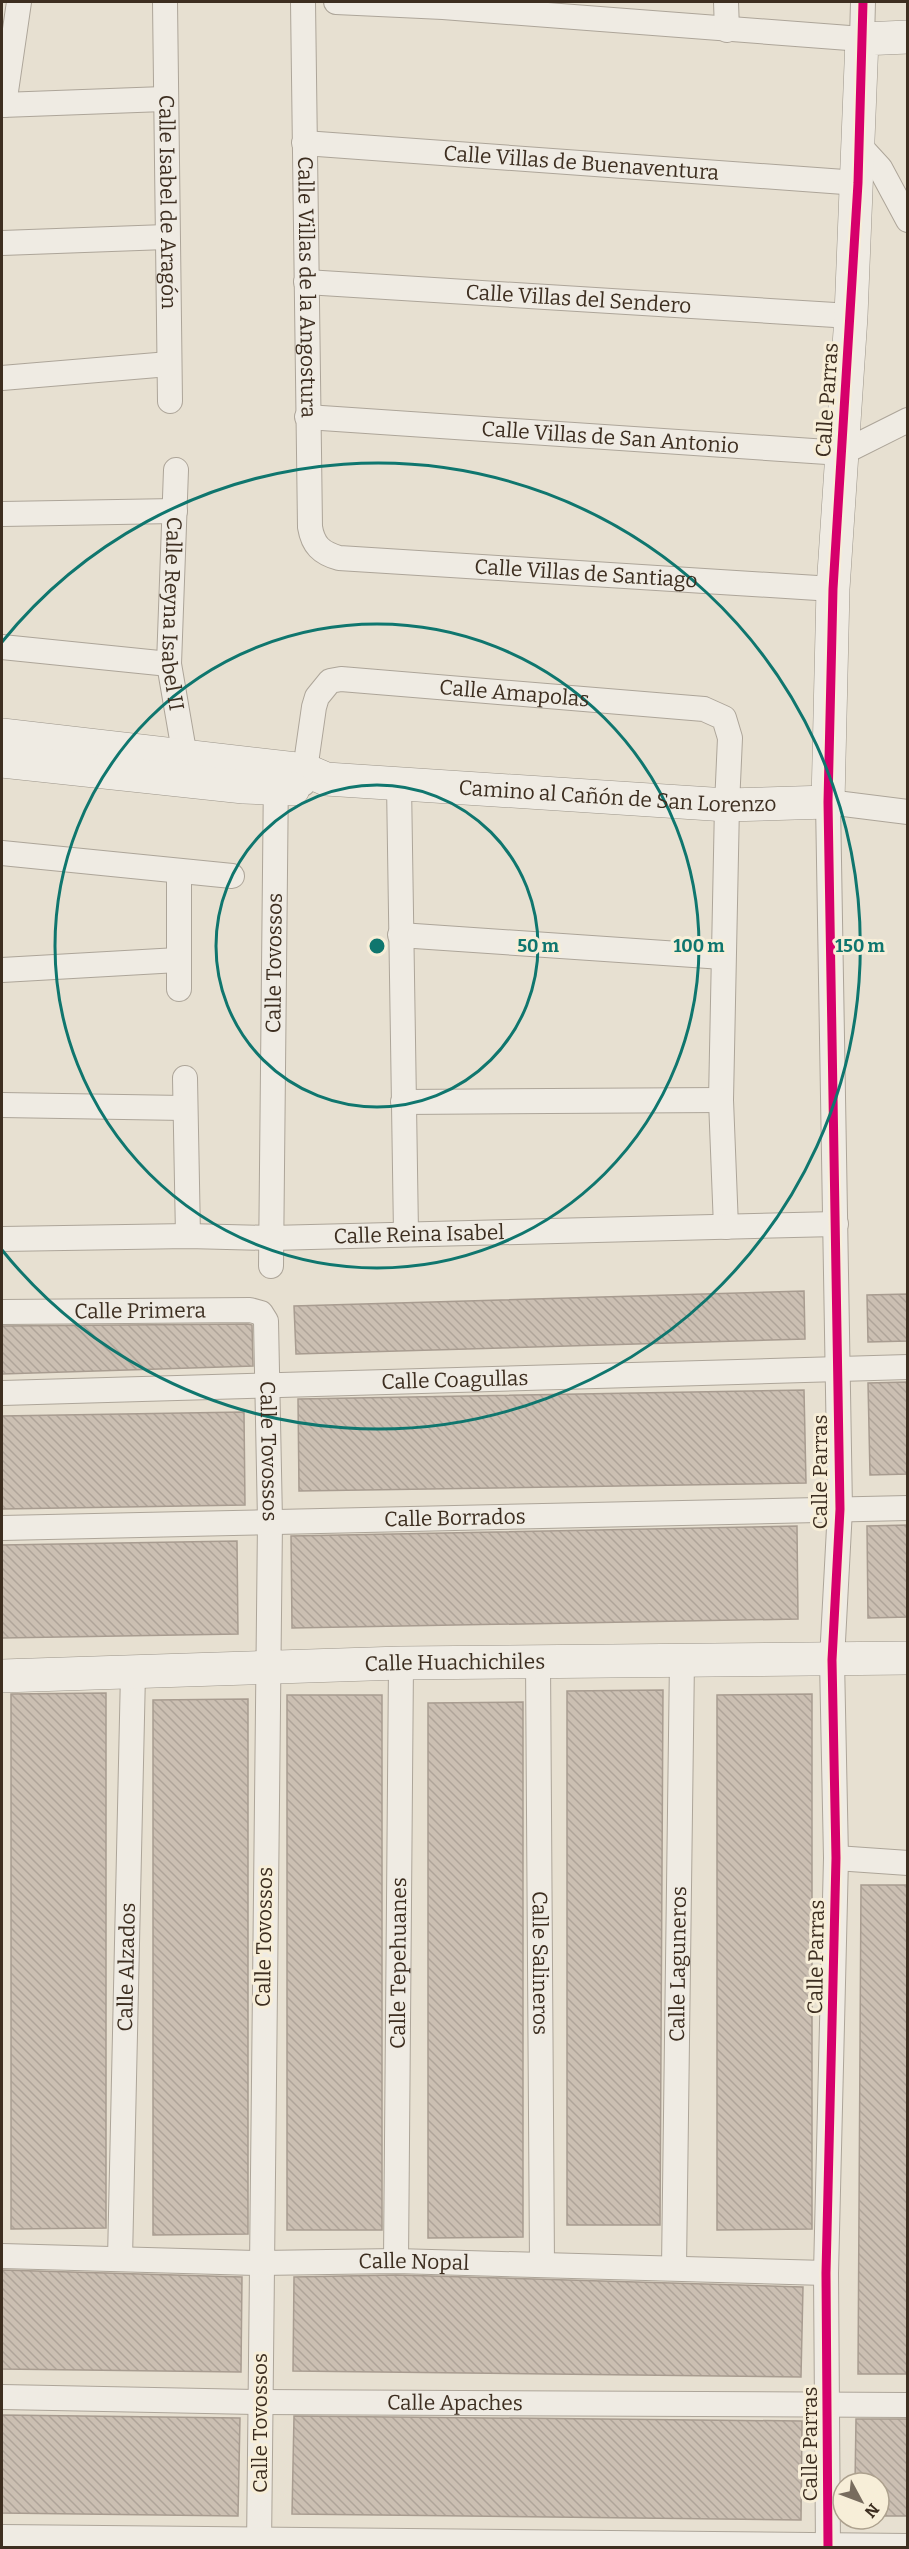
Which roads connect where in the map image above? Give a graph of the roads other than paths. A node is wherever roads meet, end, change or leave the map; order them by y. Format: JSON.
{"nodes":[{"id":1,"x":19,"y":2,"type":"edge"},
{"id":2,"x":165,"y":2,"type":"edge"},
{"id":3,"x":303,"y":2,"type":"edge"},
{"id":4,"x":336,"y":2,"type":"edge"},
{"id":5,"x":726,"y":2,"type":"edge"},
{"id":6,"x":863,"y":2,"type":"edge"},
{"id":7,"x":443,"y":4,"type":"edge"},
{"id":8,"x":581,"y":10,"type":"edge"},
{"id":9,"x":727,"y":30,"type":"junction"},
{"id":10,"x":908,"y":37,"type":"edge"},
{"id":11,"x":862,"y":39,"type":"junction"},
{"id":12,"x":164,"y":99,"type":"junction"},
{"id":13,"x":3,"y":105,"type":"edge"},
{"id":14,"x":304,"y":143,"type":"junction"},
{"id":15,"x":858,"y":144,"type":"junction"},
{"id":16,"x":858,"y":183,"type":"junction"},
{"id":17,"x":908,"y":220,"type":"edge"},
{"id":18,"x":166,"y":237,"type":"junction"},
{"id":19,"x":2,"y":243,"type":"edge"},
{"id":20,"x":306,"y":282,"type":"junction"},
{"id":21,"x":851,"y":316,"type":"junction"},
{"id":22,"x":169,"y":364,"type":"junction"},
{"id":23,"x":2,"y":378,"type":"edge"},
{"id":24,"x":170,"y":401,"type":"dead end"},
{"id":25,"x":307,"y":417,"type":"junction"},
{"id":26,"x":908,"y":420,"type":"edge"},
{"id":27,"x":842,"y":453,"type":"junction"},
{"id":28,"x":176,"y":470,"type":"dead end"},
{"id":29,"x":175,"y":511,"type":"junction"},
{"id":30,"x":2,"y":514,"type":"edge"},
{"id":31,"x":339,"y":558,"type":"joint"},
{"id":32,"x":833,"y":590,"type":"junction"},
{"id":33,"x":2,"y":647,"type":"edge"},
{"id":34,"x":170,"y":664,"type":"junction"},
{"id":35,"x":2,"y":735,"type":"edge"},
{"id":36,"x":184,"y":757,"type":"junction"},
{"id":37,"x":2,"y":761,"type":"edge"},
{"id":38,"x":297,"y":779,"type":"junction"},
{"id":39,"x":399,"y":784,"type":"junction"},
{"id":40,"x":828,"y":802,"type":"junction"},
{"id":41,"x":727,"y":805,"type":"junction"},
{"id":42,"x":908,"y":812,"type":"edge"},
{"id":43,"x":2,"y":853,"type":"edge"},
{"id":44,"x":179,"y":872,"type":"junction"},
{"id":45,"x":231,"y":876,"type":"dead end"},
{"id":46,"x":400,"y":935,"type":"junction"},
{"id":47,"x":723,"y":957,"type":"junction"},
{"id":48,"x":178,"y":960,"type":"junction"},
{"id":49,"x":2,"y":970,"type":"edge"},
{"id":50,"x":179,"y":988,"type":"dead end"},
{"id":51,"x":185,"y":1078,"type":"dead end"},
{"id":52,"x":721,"y":1100,"type":"junction"},
{"id":53,"x":404,"y":1102,"type":"junction"},
{"id":54,"x":2,"y":1105,"type":"edge"},
{"id":55,"x":184,"y":1108,"type":"junction"},
{"id":56,"x":836,"y":1224,"type":"junction"},
{"id":57,"x":726,"y":1227,"type":"junction"},
{"id":58,"x":406,"y":1233,"type":"junction"},
{"id":59,"x":188,"y":1236,"type":"junction"},
{"id":60,"x":271,"y":1238,"type":"junction"},
{"id":61,"x":2,"y":1239,"type":"edge"},
{"id":62,"x":271,"y":1266,"type":"dead end"},
{"id":63,"x":2,"y":1312,"type":"edge"},
{"id":64,"x":266,"y":1327,"type":"joint"},
{"id":65,"x":908,"y":1367,"type":"edge"},
{"id":66,"x":838,"y":1368,"type":"junction"},
{"id":67,"x":268,"y":1386,"type":"junction"},
{"id":68,"x":2,"y":1393,"type":"edge"},
{"id":69,"x":908,"y":1508,"type":"edge"},
{"id":70,"x":840,"y":1509,"type":"junction"},
{"id":71,"x":270,"y":1521,"type":"junction"},
{"id":72,"x":2,"y":1528,"type":"edge"},
{"id":73,"x":908,"y":1658,"type":"edge"},
{"id":74,"x":682,"y":1659,"type":"junction"},
{"id":75,"x":832,"y":1660,"type":"junction"},
{"id":76,"x":538,"y":1661,"type":"junction"},
{"id":77,"x":401,"y":1663,"type":"junction"},
{"id":78,"x":267,"y":1669,"type":"junction"},
{"id":79,"x":133,"y":1673,"type":"junction"},
{"id":80,"x":2,"y":1676,"type":"edge"},
{"id":81,"x":836,"y":1858,"type":"junction"},
{"id":82,"x":908,"y":1863,"type":"edge"},
{"id":83,"x":2,"y":2256,"type":"edge"},
{"id":84,"x":120,"y":2259,"type":"junction"},
{"id":85,"x":396,"y":2261,"type":"junction"},
{"id":86,"x":260,"y":2263,"type":"junction"},
{"id":87,"x":542,"y":2265,"type":"junction"},
{"id":88,"x":674,"y":2268,"type":"junction"},
{"id":89,"x":826,"y":2273,"type":"junction"},
{"id":90,"x":2,"y":2397,"type":"edge"},
{"id":91,"x":260,"y":2402,"type":"junction"},
{"id":92,"x":908,"y":2405,"type":"edge"},
{"id":93,"x":828,"y":2406,"type":"junction"},
{"id":94,"x":2,"y":2537,"type":"edge"},
{"id":95,"x":259,"y":2543,"type":"edge"},
{"id":96,"x":908,"y":2546,"type":"edge"},
{"id":97,"x":828,"y":2547,"type":"edge"}],
"edges":[{"from":1,"to":13,"type":"street"},
{"from":2,"to":12,"type":"street","name":"Calle Isabel de Aragón"},
{"from":3,"to":14,"type":"street","name":"Calle Villas de la Angostura"},
{"from":4,"to":7,"type":"street"},
{"from":5,"to":9,"type":"street"},
{"from":6,"to":11,"type":"street","name":"Calle Parras"},
{"from":7,"to":8,"type":"street"},
{"from":8,"to":9,"type":"street"},
{"from":9,"to":11,"type":"street"},
{"from":10,"to":11,"type":"street"},
{"from":11,"to":15,"type":"street","name":"Calle Parras"},
{"from":12,"to":13,"type":"street"},
{"from":12,"to":18,"type":"street","name":"Calle Isabel de Aragón"},
{"from":14,"to":16,"type":"street","name":"Calle Villas de Buenaventura"},
{"from":14,"to":20,"type":"street","name":"Calle Villas de la Angostura"},
{"from":15,"to":16,"type":"street","name":"Calle Parras"},
{"from":15,"to":17,"type":"street"},
{"from":16,"to":21,"type":"street","name":"Calle Parras"},
{"from":18,"to":19,"type":"street"},
{"from":18,"to":22,"type":"street","name":"Calle Isabel de Aragón"},
{"from":20,"to":21,"type":"street","name":"Calle Villas del Sendero"},
{"from":20,"to":25,"type":"street","name":"Calle Villas de la Angostura"},
{"from":21,"to":27,"type":"street","name":"Calle Parras"},
{"from":22,"to":23,"type":"street"},
{"from":22,"to":24,"type":"street","name":"Calle Isabel de Aragón"},
{"from":25,"to":27,"type":"street","name":"Calle Villas de San Antonio"},
{"from":25,"to":31,"type":"street","name":"Calle Villas de la Angostura"},
{"from":26,"to":27,"type":"street"},
{"from":27,"to":32,"type":"street","name":"Calle Parras"},
{"from":28,"to":29,"type":"street","name":"Calle Reyna Isabel II"},
{"from":29,"to":30,"type":"street"},
{"from":29,"to":34,"type":"street","name":"Calle Reyna Isabel II"},
{"from":31,"to":32,"type":"street","name":"Calle Villas de Santiago"},
{"from":32,"to":40,"type":"street","name":"Calle Parras"},
{"from":33,"to":34,"type":"street"},
{"from":34,"to":36,"type":"street","name":"Calle Reyna Isabel II"},
{"from":35,"to":36,"type":"street","name":"Camino al Cañón de San Lorenzo"},
{"from":36,"to":38,"type":"street","name":"Camino al Cañón de San Lorenzo"},
{"from":37,"to":38,"type":"street","name":"Camino al Cañón de San Lorenzo"},
{"from":38,"to":39,"type":"street","name":"Camino al Cañón de San Lorenzo"},
{"from":38,"to":41,"type":"street","name":"Calle Amapolas"},
{"from":38,"to":60,"type":"street","name":"Calle Tovossos"},
{"from":39,"to":41,"type":"street","name":"Camino al Cañón de San Lorenzo"},
{"from":39,"to":46,"type":"street"},
{"from":40,"to":41,"type":"street","name":"Camino al Cañón de San Lorenzo"},
{"from":40,"to":42,"type":"street","name":"Camino al Cañón de San Lorenzo"},
{"from":40,"to":56,"type":"street","name":"Calle Parras"},
{"from":41,"to":47,"type":"street","name":"Calle Amapolas"},
{"from":43,"to":44,"type":"street"},
{"from":44,"to":45,"type":"street"},
{"from":44,"to":48,"type":"street"},
{"from":46,"to":47,"type":"street"},
{"from":46,"to":53,"type":"street"},
{"from":47,"to":52,"type":"street","name":"Calle Amapolas"},
{"from":48,"to":49,"type":"street"},
{"from":48,"to":50,"type":"street"},
{"from":51,"to":55,"type":"street"},
{"from":52,"to":53,"type":"street"},
{"from":52,"to":57,"type":"street","name":"Calle Amapolas"},
{"from":53,"to":58,"type":"street"},
{"from":54,"to":55,"type":"street"},
{"from":55,"to":59,"type":"street"},
{"from":56,"to":57,"type":"street","name":"Calle Reina Isabel"},
{"from":56,"to":66,"type":"street","name":"Calle Parras"},
{"from":57,"to":58,"type":"street","name":"Calle Reina Isabel"},
{"from":58,"to":60,"type":"street","name":"Calle Reina Isabel"},
{"from":59,"to":60,"type":"street","name":"Calle Reina Isabel"},
{"from":59,"to":61,"type":"street","name":"Calle Reina Isabel"},
{"from":60,"to":62,"type":"street","name":"Calle Tovossos"},
{"from":63,"to":64,"type":"street","name":"Calle Primera"},
{"from":64,"to":67,"type":"street","name":"Calle Tovossos"},
{"from":65,"to":66,"type":"street","name":"Calle Coagullas"},
{"from":66,"to":67,"type":"street","name":"Calle Coagullas"},
{"from":66,"to":70,"type":"street","name":"Calle Parras"},
{"from":67,"to":68,"type":"street","name":"Calle Coagullas"},
{"from":67,"to":71,"type":"street","name":"Calle Tovossos"},
{"from":69,"to":70,"type":"street","name":"Calle Borrados"},
{"from":70,"to":71,"type":"street","name":"Calle Borrados"},
{"from":70,"to":75,"type":"street","name":"Calle Parras"},
{"from":71,"to":72,"type":"street","name":"Calle Borrados"},
{"from":71,"to":78,"type":"street","name":"Calle Tovossos"},
{"from":73,"to":75,"type":"street","name":"Calle Huachichiles"},
{"from":74,"to":75,"type":"street","name":"Calle Huachichiles"},
{"from":74,"to":76,"type":"street","name":"Calle Huachichiles"},
{"from":74,"to":88,"type":"street","name":"Calle Laguneros"},
{"from":75,"to":81,"type":"street","name":"Calle Parras"},
{"from":76,"to":77,"type":"street","name":"Calle Huachichiles"},
{"from":76,"to":87,"type":"street","name":"Calle Salineros"},
{"from":77,"to":78,"type":"street","name":"Calle Huachichiles"},
{"from":77,"to":85,"type":"street","name":"Calle Tepehuanes"},
{"from":78,"to":79,"type":"street","name":"Calle Huachichiles"},
{"from":78,"to":86,"type":"street","name":"Calle Tovossos"},
{"from":79,"to":80,"type":"street","name":"Calle Huachichiles"},
{"from":79,"to":84,"type":"street","name":"Calle Alzados"},
{"from":81,"to":82,"type":"street"},
{"from":81,"to":89,"type":"street","name":"Calle Parras"},
{"from":83,"to":84,"type":"street","name":"Calle Nopal"},
{"from":84,"to":86,"type":"street","name":"Calle Nopal"},
{"from":85,"to":86,"type":"street","name":"Calle Nopal"},
{"from":85,"to":87,"type":"street","name":"Calle Nopal"},
{"from":86,"to":91,"type":"street","name":"Calle Tovossos"},
{"from":87,"to":88,"type":"street","name":"Calle Nopal"},
{"from":88,"to":89,"type":"street","name":"Calle Nopal"},
{"from":89,"to":93,"type":"street","name":"Calle Parras"},
{"from":90,"to":91,"type":"street","name":"Calle Apaches"},
{"from":91,"to":93,"type":"street","name":"Calle Apaches"},
{"from":91,"to":95,"type":"street","name":"Calle Tovossos"},
{"from":92,"to":93,"type":"street","name":"Calle Apaches"},
{"from":93,"to":97,"type":"street","name":"Calle Parras"},
{"from":94,"to":95,"type":"street"},
{"from":95,"to":97,"type":"street"},
{"from":96,"to":97,"type":"street"}]}
